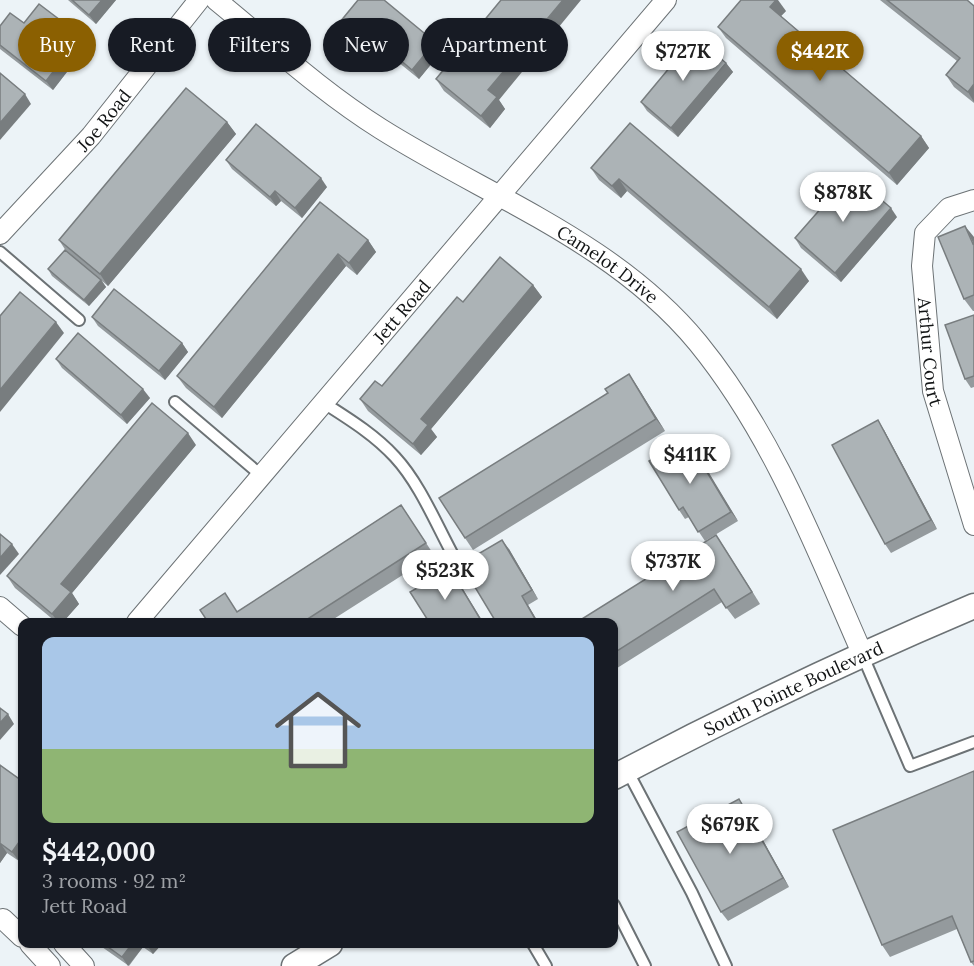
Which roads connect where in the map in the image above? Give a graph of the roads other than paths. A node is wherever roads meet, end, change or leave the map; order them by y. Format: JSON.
{"nodes":[{"id":1,"x":199,"y":0,"type":"edge"},
{"id":2,"x":216,"y":0,"type":"edge"},
{"id":3,"x":666,"y":0,"type":"edge"},
{"id":4,"x":500,"y":195,"type":"junction"},
{"id":5,"x":974,"y":200,"type":"edge"},
{"id":6,"x":0,"y":234,"type":"edge"},
{"id":7,"x":0,"y":252,"type":"edge"},
{"id":8,"x":80,"y":320,"type":"dead end"},
{"id":9,"x":175,"y":402,"type":"dead end"},
{"id":10,"x":324,"y":403,"type":"junction"},
{"id":11,"x":262,"y":476,"type":"junction"},
{"id":12,"x":974,"y":525,"type":"edge"},
{"id":13,"x":454,"y":556,"type":"dead end"},
{"id":14,"x":974,"y":606,"type":"edge"},
{"id":15,"x":0,"y":607,"type":"edge"},
{"id":16,"x":140,"y":618,"type":"edge"},
{"id":17,"x":18,"y":623,"type":"edge"},
{"id":18,"x":862,"y":653,"type":"junction"},
{"id":19,"x":974,"y":742,"type":"edge"},
{"id":20,"x":620,"y":773,"type":"edge"},
{"id":21,"x":618,"y":912,"type":"edge"},
{"id":22,"x":9,"y":919,"type":"edge"},
{"id":23,"x":18,"y":931,"type":"edge"},
{"id":24,"x":34,"y":948,"type":"edge"},
{"id":25,"x":68,"y":948,"type":"edge"},
{"id":26,"x":323,"y":948,"type":"edge"},
{"id":27,"x":535,"y":948,"type":"edge"},
{"id":28,"x":50,"y":966,"type":"edge"},
{"id":29,"x":84,"y":966,"type":"edge"},
{"id":30,"x":294,"y":966,"type":"edge"},
{"id":31,"x":546,"y":966,"type":"edge"},
{"id":32,"x":645,"y":966,"type":"edge"},
{"id":33,"x":726,"y":966,"type":"edge"}],
"edges":[{"from":1,"to":6,"type":"street","name":"Joe Road"},
{"from":2,"to":4,"type":"street","name":"Camelot Drive"},
{"from":3,"to":4,"type":"street","name":"Jett Road"},
{"from":4,"to":10,"type":"street","name":"Jett Road"},
{"from":4,"to":18,"type":"street","name":"Camelot Drive"},
{"from":5,"to":12,"type":"street","name":"Arthur Court"},
{"from":7,"to":8,"type":"lane"},
{"from":9,"to":11,"type":"lane"},
{"from":10,"to":11,"type":"street","name":"Jett Road"},
{"from":10,"to":13,"type":"lane"},
{"from":11,"to":16,"type":"street","name":"Jett Road"},
{"from":14,"to":18,"type":"street","name":"South Pointe Boulevard"},
{"from":15,"to":17,"type":"street"},
{"from":18,"to":19,"type":"lane"},
{"from":18,"to":20,"type":"street","name":"South Pointe Boulevard"},
{"from":20,"to":33,"type":"lane"},
{"from":21,"to":32,"type":"lane"},
{"from":22,"to":23,"type":"street"},
{"from":24,"to":28,"type":"street"},
{"from":25,"to":29,"type":"street"},
{"from":26,"to":30,"type":"street"},
{"from":27,"to":31,"type":"lane"}]}
